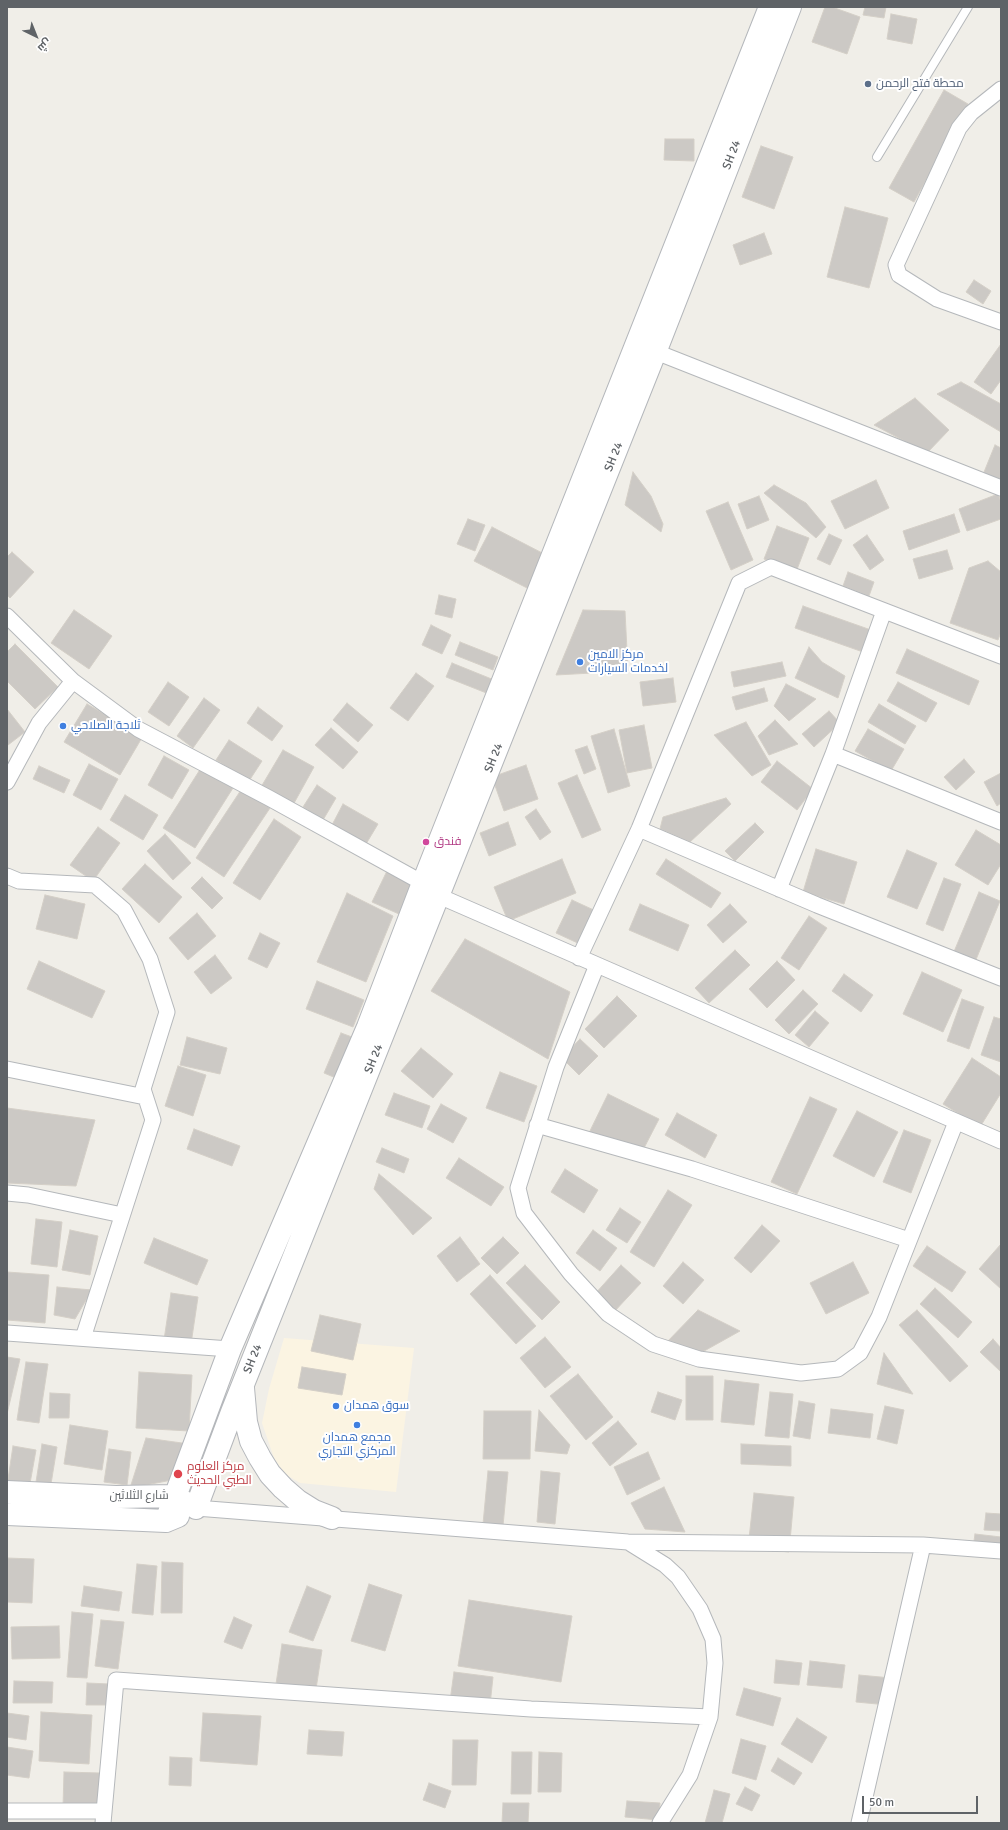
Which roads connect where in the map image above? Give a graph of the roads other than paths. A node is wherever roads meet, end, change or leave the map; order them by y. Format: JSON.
{"nodes":[{"id":1,"x":770,"y":7,"type":"edge"},
{"id":2,"x":790,"y":7,"type":"edge"},
{"id":3,"x":968,"y":7,"type":"edge"},
{"id":4,"x":1001,"y":89,"type":"edge"},
{"id":5,"x":877,"y":157,"type":"dead end"},
{"id":6,"x":1001,"y":322,"type":"edge"},
{"id":7,"x":646,"y":348,"type":"junction"},
{"id":8,"x":1001,"y":488,"type":"edge"},
{"id":9,"x":884,"y":611,"type":"junction"},
{"id":10,"x":7,"y":616,"type":"edge"},
{"id":11,"x":1001,"y":656,"type":"edge"},
{"id":12,"x":73,"y":681,"type":"junction"},
{"id":13,"x":833,"y":754,"type":"junction"},
{"id":14,"x":11,"y":761,"type":"edge"},
{"id":15,"x":7,"y":782,"type":"edge"},
{"id":16,"x":1001,"y":822,"type":"edge"},
{"id":17,"x":640,"y":829,"type":"junction"},
{"id":18,"x":7,"y":876,"type":"edge"},
{"id":19,"x":779,"y":888,"type":"junction"},
{"id":20,"x":431,"y":890,"type":"junction"},
{"id":21,"x":579,"y":958,"type":"junction"},
{"id":22,"x":597,"y":965,"type":"junction"},
{"id":23,"x":1001,"y":978,"type":"edge"},
{"id":24,"x":7,"y":1069,"type":"edge"},
{"id":25,"x":146,"y":1097,"type":"junction"},
{"id":26,"x":956,"y":1122,"type":"junction"},
{"id":27,"x":537,"y":1125,"type":"junction"},
{"id":28,"x":1001,"y":1141,"type":"edge"},
{"id":29,"x":7,"y":1193,"type":"edge"},
{"id":30,"x":122,"y":1215,"type":"junction"},
{"id":31,"x":909,"y":1240,"type":"junction"},
{"id":32,"x":7,"y":1333,"type":"edge"},
{"id":33,"x":83,"y":1338,"type":"junction"},
{"id":34,"x":230,"y":1349,"type":"junction"},
{"id":35,"x":243,"y":1384,"type":"junction"},
{"id":36,"x":7,"y":1492,"type":"edge"},
{"id":37,"x":174,"y":1496,"type":"junction"},
{"id":38,"x":196,"y":1508,"type":"junction"},
{"id":39,"x":7,"y":1514,"type":"edge"},
{"id":40,"x":332,"y":1518,"type":"junction"},
{"id":41,"x":166,"y":1521,"type":"junction"},
{"id":42,"x":628,"y":1542,"type":"junction"},
{"id":43,"x":923,"y":1545,"type":"junction"},
{"id":44,"x":1001,"y":1551,"type":"edge"},
{"id":45,"x":710,"y":1717,"type":"junction"},
{"id":46,"x":7,"y":1811,"type":"edge"},
{"id":47,"x":104,"y":1817,"type":"edge"},
{"id":48,"x":660,"y":1823,"type":"edge"},
{"id":49,"x":859,"y":1823,"type":"edge"}],
"edges":[{"from":1,"to":7,"type":"street","name":"SH 24"},
{"from":2,"to":7,"type":"street","name":"SH 24"},
{"from":3,"to":5,"type":"lane"},
{"from":4,"to":6,"type":"street"},
{"from":7,"to":8,"type":"street"},
{"from":7,"to":20,"type":"street","name":"SH 24"},
{"from":9,"to":11,"type":"street"},
{"from":9,"to":13,"type":"street"},
{"from":9,"to":17,"type":"street"},
{"from":10,"to":12,"type":"street"},
{"from":12,"to":14,"type":"street"},
{"from":12,"to":20,"type":"street"},
{"from":13,"to":16,"type":"street"},
{"from":13,"to":19,"type":"street"},
{"from":14,"to":15,"type":"street"},
{"from":17,"to":19,"type":"street"},
{"from":17,"to":21,"type":"street"},
{"from":18,"to":25,"type":"street"},
{"from":19,"to":23,"type":"street"},
{"from":20,"to":21,"type":"street"},
{"from":20,"to":34,"type":"street","name":"SH 24"},
{"from":20,"to":35,"type":"street","name":"SH 24"},
{"from":21,"to":22,"type":"street"},
{"from":22,"to":26,"type":"street"},
{"from":22,"to":27,"type":"street"},
{"from":24,"to":25,"type":"street"},
{"from":25,"to":30,"type":"street"},
{"from":26,"to":28,"type":"street"},
{"from":26,"to":31,"type":"street"},
{"from":27,"to":31,"type":"street"},
{"from":27,"to":31,"type":"street"},
{"from":29,"to":30,"type":"street"},
{"from":30,"to":33,"type":"street"},
{"from":32,"to":33,"type":"street"},
{"from":33,"to":34,"type":"street"},
{"from":34,"to":37,"type":"street","name":"SH 24"},
{"from":35,"to":38,"type":"street","name":"SH 24"},
{"from":35,"to":40,"type":"street"},
{"from":36,"to":37,"type":"street","name":"شارع الثلاثين"},
{"from":37,"to":38,"type":"street","name":"شارع الثلاثين"},
{"from":37,"to":41,"type":"street","name":"SH 24"},
{"from":38,"to":40,"type":"street"},
{"from":38,"to":41,"type":"street","name":"شارع الثلاثين"},
{"from":39,"to":41,"type":"street","name":"شارع الثلاثين"},
{"from":40,"to":42,"type":"street"},
{"from":42,"to":43,"type":"street"},
{"from":42,"to":45,"type":"street"},
{"from":43,"to":44,"type":"street"},
{"from":43,"to":49,"type":"street"},
{"from":45,"to":47,"type":"street"},
{"from":45,"to":48,"type":"street"},
{"from":46,"to":47,"type":"street"}]}
